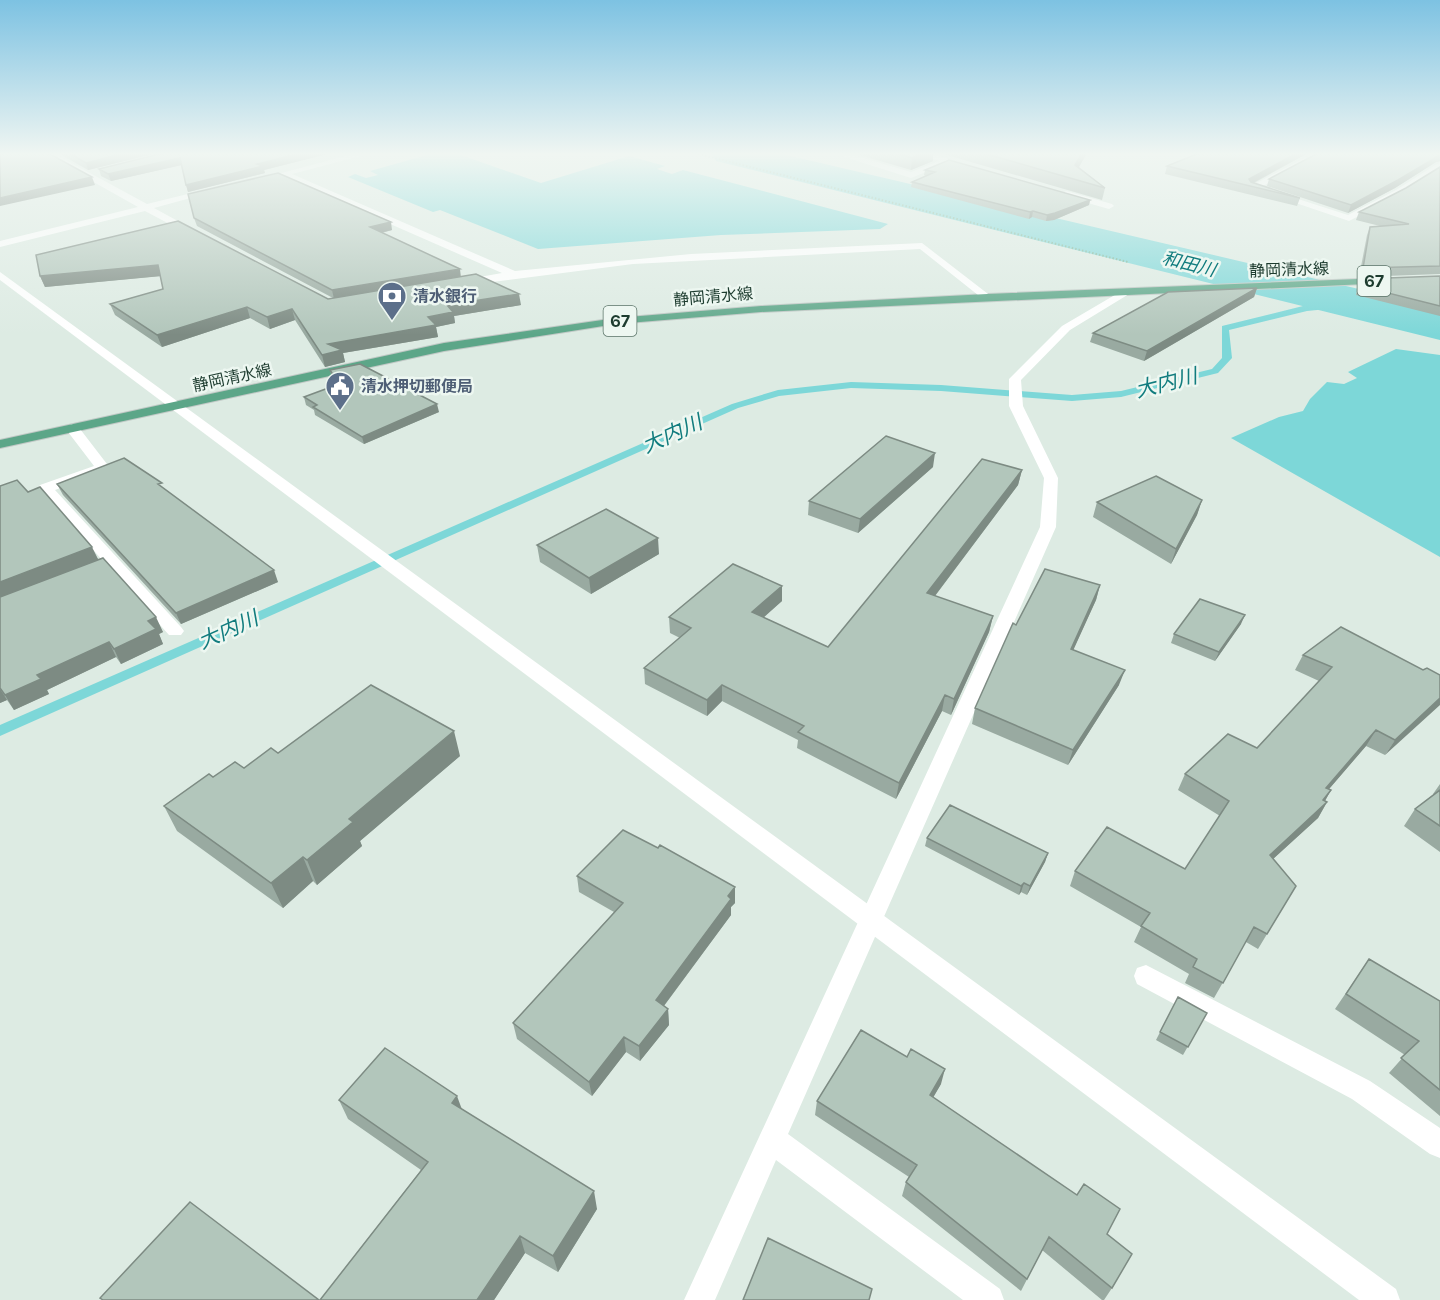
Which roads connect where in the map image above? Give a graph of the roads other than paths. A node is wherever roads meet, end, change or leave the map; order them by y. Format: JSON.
{"nodes":[{"id":1,"x":123,"y":214,"type":"edge"},
{"id":2,"x":157,"y":214,"type":"edge"},
{"id":3,"x":375,"y":214,"type":"edge"},
{"id":4,"x":1336,"y":214,"type":"edge"},
{"id":5,"x":1357,"y":214,"type":"edge"},
{"id":6,"x":208,"y":240,"type":"edge"},
{"id":7,"x":0,"y":244,"type":"edge"},
{"id":8,"x":513,"y":274,"type":"junction"},
{"id":9,"x":0,"y":275,"type":"edge"},
{"id":10,"x":1396,"y":280,"type":"edge"},
{"id":11,"x":445,"y":285,"type":"edge"},
{"id":12,"x":1125,"y":292,"type":"junction"},
{"id":13,"x":987,"y":297,"type":"junction"},
{"id":14,"x":177,"y":405,"type":"junction"},
{"id":15,"x":72,"y":428,"type":"junction"},
{"id":16,"x":0,"y":444,"type":"edge"},
{"id":17,"x":114,"y":563,"type":"junction"},
{"id":18,"x":93,"y":572,"type":"edge"},
{"id":19,"x":175,"y":631,"type":"dead end"},
{"id":20,"x":871,"y":920,"type":"junction"},
{"id":21,"x":1146,"y":976,"type":"dead end"},
{"id":22,"x":771,"y":1139,"type":"junction"},
{"id":23,"x":1440,"y":1144,"type":"edge"},
{"id":24,"x":699,"y":1300,"type":"edge"},
{"id":25,"x":988,"y":1300,"type":"edge"},
{"id":26,"x":1385,"y":1300,"type":"edge"}],
"edges":[{"from":1,"to":7,"type":"street"},
{"from":2,"to":6,"type":"street"},
{"from":3,"to":8,"type":"street"},
{"from":4,"to":5,"type":"street"},
{"from":8,"to":11,"type":"street"},
{"from":8,"to":13,"type":"street"},
{"from":9,"to":14,"type":"street"},
{"from":10,"to":12,"type":"main road","name":"静岡清水線","number":"67"},
{"from":12,"to":13,"type":"main road","name":"静岡清水線","number":"67"},
{"from":12,"to":20,"type":"street"},
{"from":13,"to":14,"type":"main road","name":"静岡清水線","number":"67"},
{"from":14,"to":15,"type":"main road","name":"静岡清水線","number":"67"},
{"from":14,"to":20,"type":"street"},
{"from":15,"to":16,"type":"main road","name":"静岡清水線","number":"67"},
{"from":15,"to":17,"type":"street"},
{"from":17,"to":18,"type":"street"},
{"from":17,"to":19,"type":"street"},
{"from":20,"to":22,"type":"street"},
{"from":20,"to":26,"type":"street"},
{"from":21,"to":23,"type":"street"},
{"from":22,"to":24,"type":"street"},
{"from":22,"to":25,"type":"street"}]}
